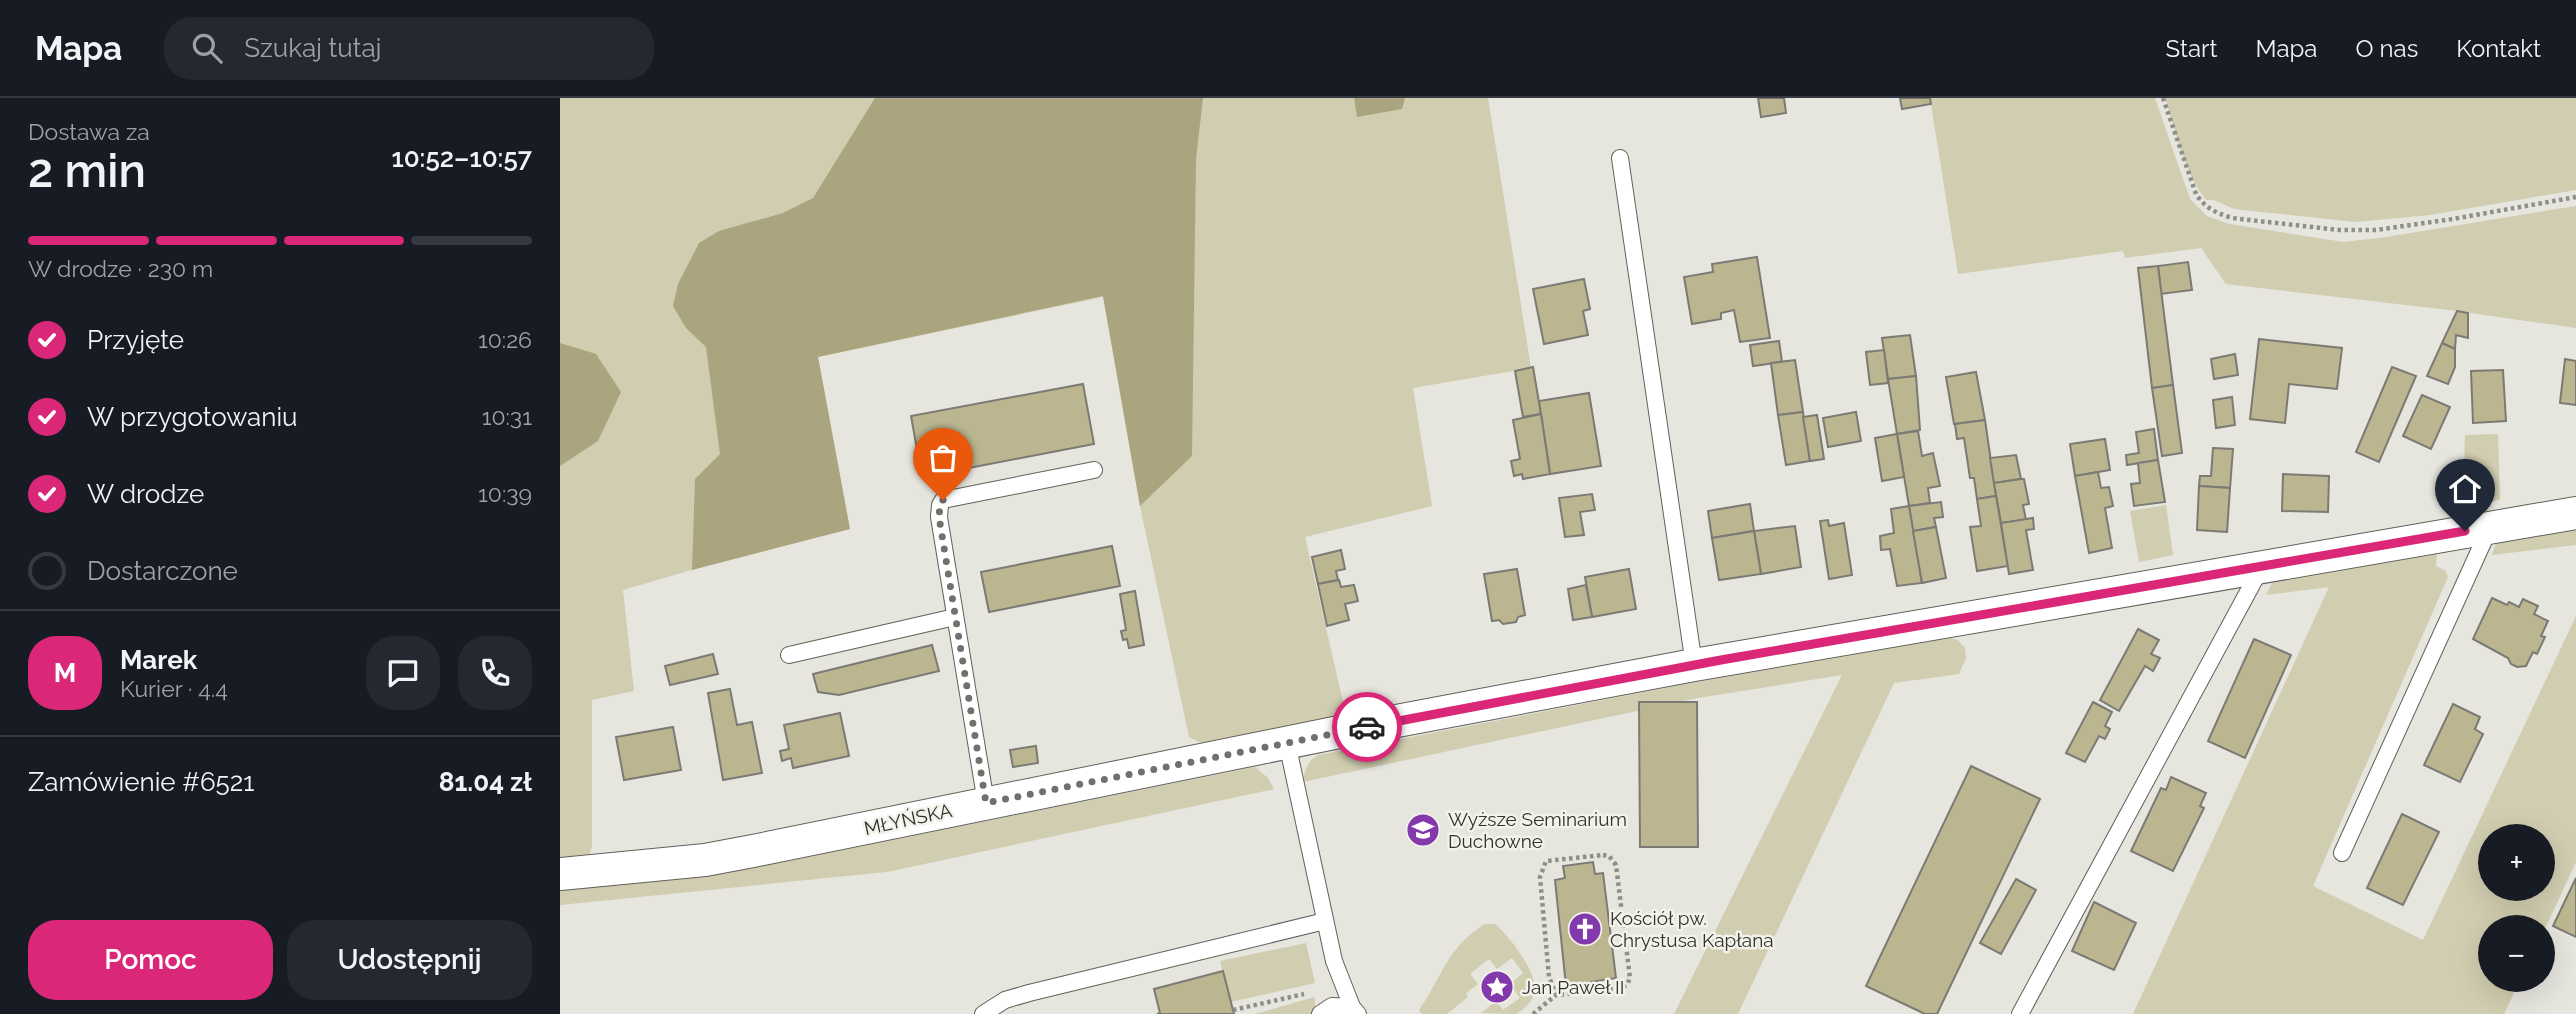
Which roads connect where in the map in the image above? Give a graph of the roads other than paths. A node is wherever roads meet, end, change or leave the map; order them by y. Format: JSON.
{"nodes":[{"id":1,"x":1620,"y":158,"type":"dead end"},
{"id":2,"x":1094,"y":470,"type":"dead end"},
{"id":3,"x":2576,"y":513,"type":"edge"},
{"id":4,"x":2490,"y":527,"type":"junction"},
{"id":5,"x":2262,"y":566,"type":"junction"},
{"id":6,"x":955,"y":617,"type":"junction"},
{"id":7,"x":789,"y":655,"type":"dead end"},
{"id":8,"x":1694,"y":665,"type":"junction"},
{"id":9,"x":1287,"y":743,"type":"junction"},
{"id":10,"x":986,"y":803,"type":"junction"},
{"id":11,"x":2342,"y":853,"type":"dead end"},
{"id":12,"x":560,"y":874,"type":"edge"},
{"id":13,"x":1325,"y":921,"type":"junction"},
{"id":14,"x":1355,"y":1010,"type":"edge"},
{"id":15,"x":983,"y":1014,"type":"edge"},
{"id":16,"x":1320,"y":1014,"type":"edge"},
{"id":17,"x":2020,"y":1014,"type":"edge"}],
"edges":[{"from":1,"to":8,"type":"lane"},
{"from":2,"to":6,"type":"lane"},
{"from":3,"to":4,"type":"street","name":"MŁYŃSKA"},
{"from":4,"to":5,"type":"street","name":"MŁYŃSKA"},
{"from":4,"to":11,"type":"lane"},
{"from":5,"to":8,"type":"street","name":"MŁYŃSKA"},
{"from":5,"to":17,"type":"lane"},
{"from":6,"to":7,"type":"lane"},
{"from":6,"to":10,"type":"lane"},
{"from":8,"to":9,"type":"street","name":"MŁYŃSKA"},
{"from":9,"to":10,"type":"street","name":"MŁYŃSKA"},
{"from":9,"to":13,"type":"lane"},
{"from":10,"to":12,"type":"street","name":"MŁYŃSKA"},
{"from":13,"to":14,"type":"lane"},
{"from":13,"to":15,"type":"lane"},
{"from":14,"to":16,"type":"lane"}]}
